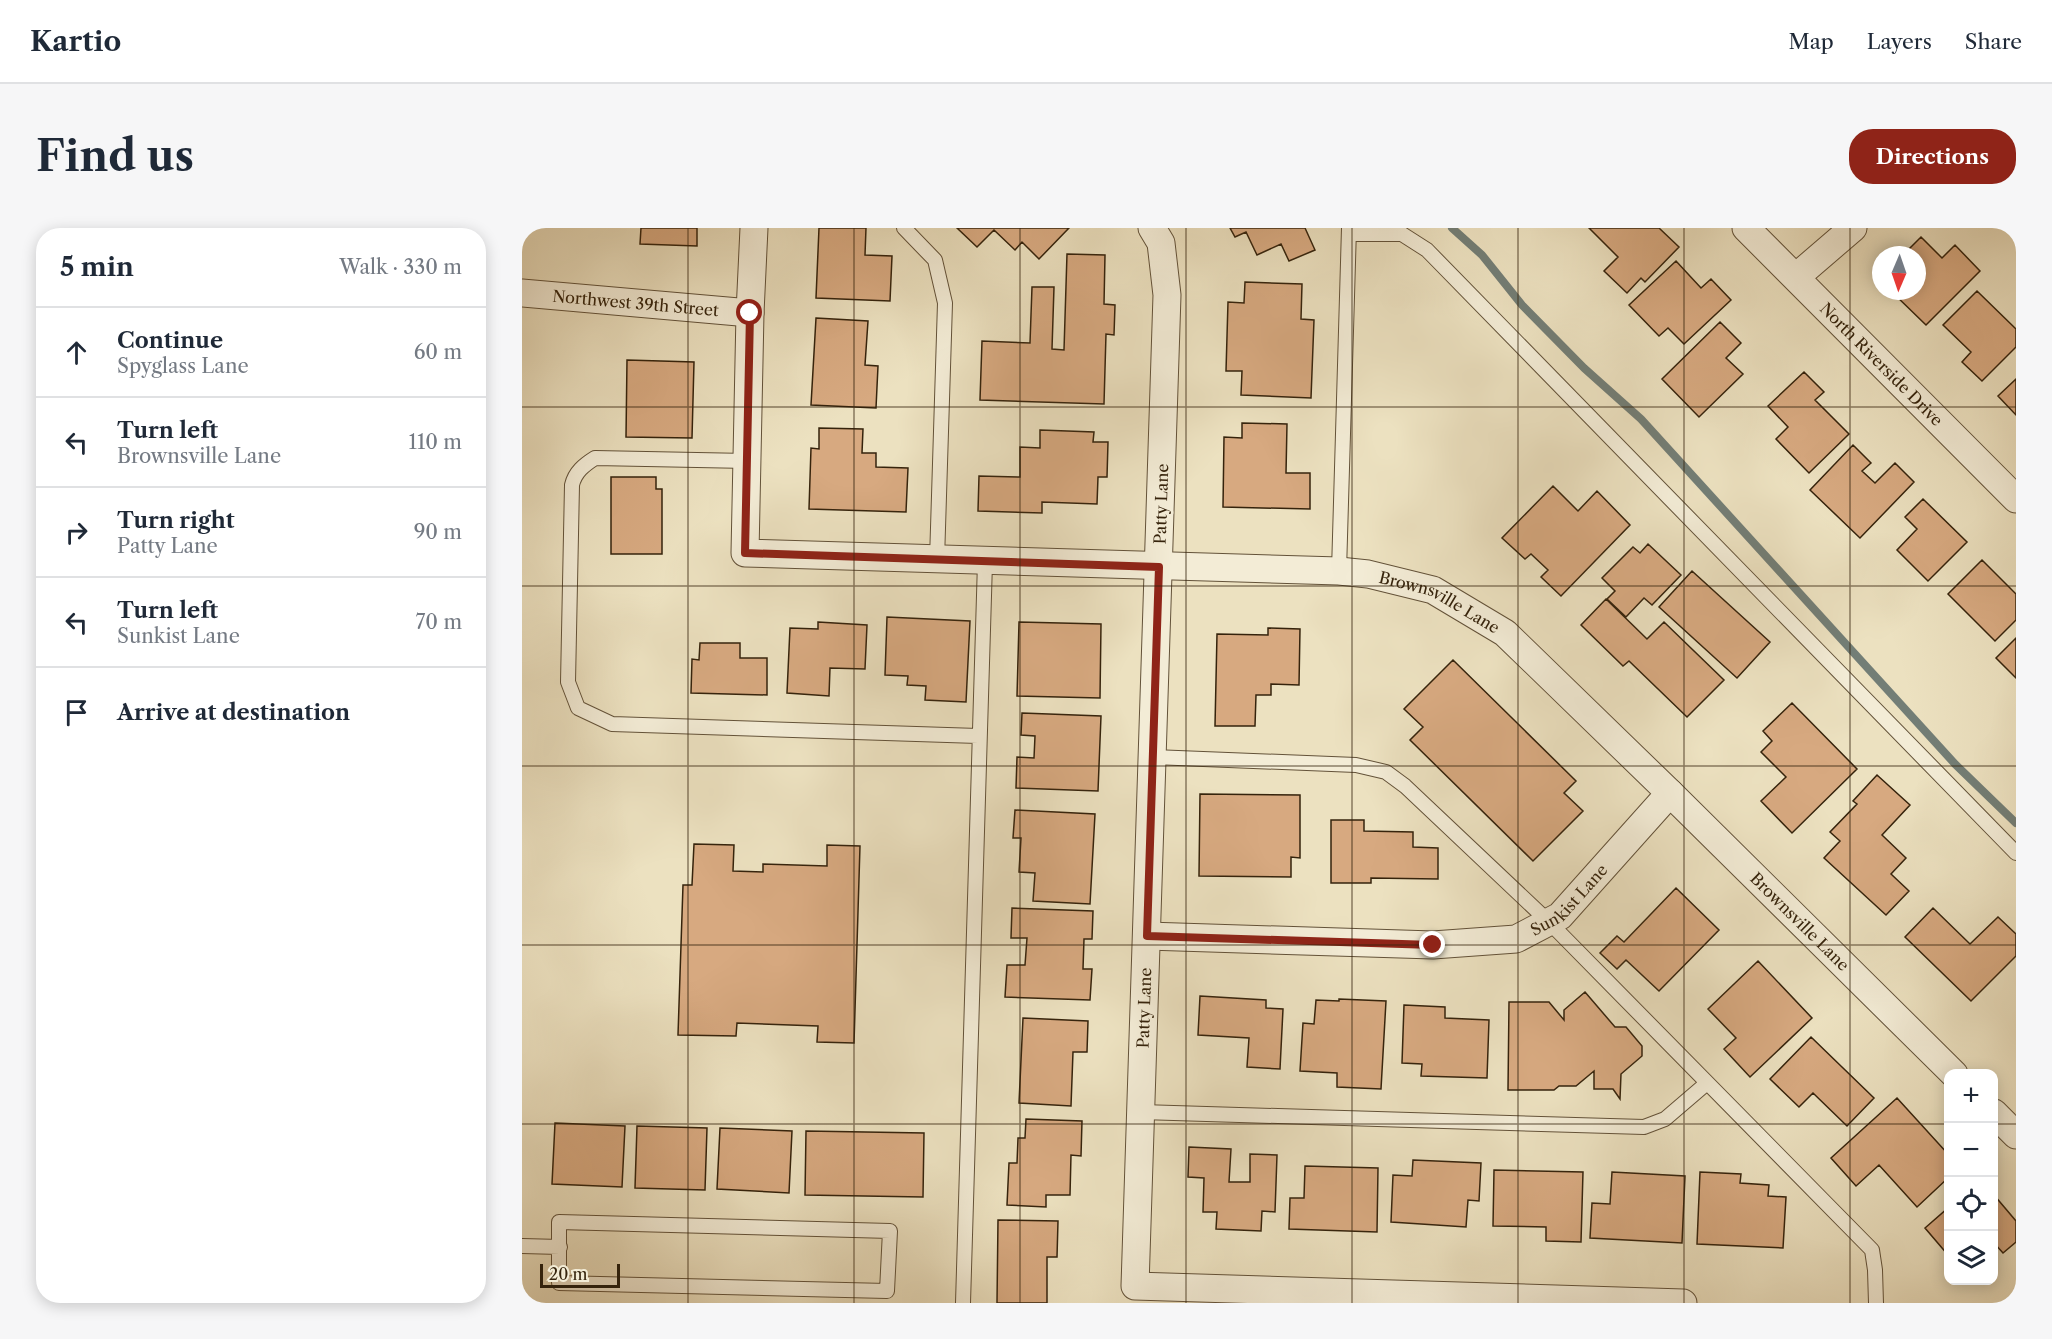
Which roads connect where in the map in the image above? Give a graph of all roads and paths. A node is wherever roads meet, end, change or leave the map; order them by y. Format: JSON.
{"nodes":[{"id":1,"x":754,"y":228,"type":"edge"},
{"id":2,"x":904,"y":228,"type":"edge"},
{"id":3,"x":1152,"y":228,"type":"edge"},
{"id":4,"x":1746,"y":228,"type":"edge"},
{"id":5,"x":1852,"y":228,"type":"edge"},
{"id":6,"x":1349,"y":231,"type":"edge"},
{"id":7,"x":1796,"y":277,"type":"junction"},
{"id":8,"x":522,"y":293,"type":"edge"},
{"id":9,"x":750,"y":313,"type":"junction"},
{"id":10,"x":748,"y":461,"type":"junction"},
{"id":11,"x":2016,"y":499,"type":"edge"},
{"id":12,"x":937,"y":560,"type":"junction"},
{"id":13,"x":985,"y":562,"type":"junction"},
{"id":14,"x":1159,"y":567,"type":"junction"},
{"id":15,"x":1338,"y":571,"type":"junction"},
{"id":16,"x":978,"y":736,"type":"junction"},
{"id":17,"x":1153,"y":757,"type":"junction"},
{"id":18,"x":1670,"y":793,"type":"junction"},
{"id":19,"x":2016,"y":853,"type":"edge"},
{"id":20,"x":1549,"y":922,"type":"junction"},
{"id":21,"x":1147,"y":936,"type":"junction"},
{"id":22,"x":1949,"y":1069,"type":"edge"},
{"id":23,"x":1707,"y":1083,"type":"junction"},
{"id":24,"x":1141,"y":1112,"type":"junction"},
{"id":25,"x":1998,"y":1117,"type":"edge"},
{"id":26,"x":2016,"y":1135,"type":"edge"},
{"id":27,"x":522,"y":1246,"type":"edge"},
{"id":28,"x":560,"y":1247,"type":"junction"},
{"id":29,"x":963,"y":1303,"type":"edge"},
{"id":30,"x":1683,"y":1303,"type":"edge"},
{"id":31,"x":1876,"y":1303,"type":"edge"}],
"edges":[{"from":1,"to":9,"type":"street"},
{"from":2,"to":12,"type":"lane"},
{"from":3,"to":14,"type":"street","name":"Patty Lane"},
{"from":4,"to":7,"type":"street","name":"North Riverside Drive"},
{"from":5,"to":7,"type":"street"},
{"from":6,"to":15,"type":"lane"},
{"from":6,"to":19,"type":"lane"},
{"from":7,"to":11,"type":"street","name":"North Riverside Drive"},
{"from":8,"to":9,"type":"street","name":"Northwest 39th Street"},
{"from":9,"to":10,"type":"street"},
{"from":10,"to":12,"type":"street","name":"Brownsville Lane"},
{"from":10,"to":16,"type":"lane"},
{"from":12,"to":13,"type":"street","name":"Brownsville Lane"},
{"from":13,"to":14,"type":"street","name":"Brownsville Lane"},
{"from":13,"to":16,"type":"lane"},
{"from":14,"to":15,"type":"street","name":"Brownsville Lane"},
{"from":14,"to":17,"type":"street","name":"Patty Lane"},
{"from":15,"to":18,"type":"street","name":"Brownsville Lane"},
{"from":16,"to":29,"type":"lane"},
{"from":17,"to":20,"type":"lane"},
{"from":17,"to":21,"type":"street","name":"Patty Lane"},
{"from":18,"to":20,"type":"street","name":"Sunkist Lane"},
{"from":18,"to":22,"type":"street","name":"Brownsville Lane"},
{"from":20,"to":21,"type":"street","name":"Sunkist Lane"},
{"from":20,"to":23,"type":"lane"},
{"from":21,"to":24,"type":"street","name":"Patty Lane"},
{"from":23,"to":24,"type":"lane"},
{"from":23,"to":31,"type":"lane"},
{"from":24,"to":30,"type":"street","name":"Patty Lane"},
{"from":25,"to":26,"type":"street"},
{"from":27,"to":28,"type":"lane"},
{"from":28,"to":28,"type":"lane"}]}
